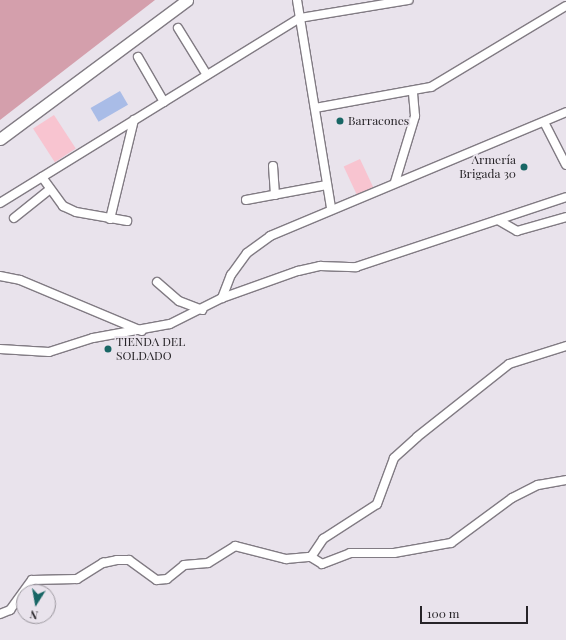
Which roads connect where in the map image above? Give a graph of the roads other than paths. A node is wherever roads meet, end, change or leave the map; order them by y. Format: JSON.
{"nodes":[{"id":1,"x":187,"y":0,"type":"edge"},
{"id":2,"x":297,"y":0,"type":"edge"},
{"id":3,"x":408,"y":0,"type":"edge"},
{"id":4,"x":566,"y":6,"type":"edge"},
{"id":5,"x":300,"y":18,"type":"junction"},
{"id":6,"x":178,"y":28,"type":"dead end"},
{"id":7,"x":138,"y":57,"type":"dead end"},
{"id":8,"x":207,"y":75,"type":"junction"},
{"id":9,"x":413,"y":92,"type":"junction"},
{"id":10,"x":164,"y":102,"type":"junction"},
{"id":11,"x":315,"y":108,"type":"junction"},
{"id":12,"x":566,"y":112,"type":"edge"},
{"id":13,"x":134,"y":120,"type":"junction"},
{"id":14,"x":544,"y":122,"type":"junction"},
{"id":15,"x":0,"y":139,"type":"edge"},
{"id":16,"x":566,"y":165,"type":"edge"},
{"id":17,"x":273,"y":166,"type":"dead end"},
{"id":18,"x":42,"y":177,"type":"junction"},
{"id":19,"x":395,"y":182,"type":"junction"},
{"id":20,"x":328,"y":185,"type":"junction"},
{"id":21,"x":49,"y":190,"type":"junction"},
{"id":22,"x":275,"y":195,"type":"junction"},
{"id":23,"x":566,"y":197,"type":"edge"},
{"id":24,"x":246,"y":200,"type":"dead end"},
{"id":25,"x":0,"y":203,"type":"edge"},
{"id":26,"x":331,"y":207,"type":"junction"},
{"id":27,"x":566,"y":217,"type":"edge"},
{"id":28,"x":14,"y":218,"type":"dead end"},
{"id":29,"x":110,"y":219,"type":"junction"},
{"id":30,"x":127,"y":220,"type":"dead end"},
{"id":31,"x":498,"y":220,"type":"junction"},
{"id":32,"x":0,"y":276,"type":"edge"},
{"id":33,"x":157,"y":282,"type":"dead end"},
{"id":34,"x":222,"y":298,"type":"junction"},
{"id":35,"x":202,"y":310,"type":"junction"},
{"id":36,"x":142,"y":331,"type":"junction"},
{"id":37,"x":566,"y":346,"type":"edge"},
{"id":38,"x":0,"y":349,"type":"edge"},
{"id":39,"x":566,"y":480,"type":"edge"},
{"id":40,"x":311,"y":557,"type":"junction"},
{"id":41,"x":0,"y":614,"type":"edge"}],
"edges":[{"from":1,"to":15,"type":"main road"},
{"from":2,"to":5,"type":"street"},
{"from":3,"to":5,"type":"street"},
{"from":4,"to":9,"type":"street"},
{"from":5,"to":8,"type":"street"},
{"from":5,"to":11,"type":"street"},
{"from":6,"to":8,"type":"street"},
{"from":7,"to":10,"type":"street"},
{"from":8,"to":10,"type":"street"},
{"from":9,"to":11,"type":"street"},
{"from":9,"to":19,"type":"street"},
{"from":10,"to":13,"type":"street"},
{"from":11,"to":20,"type":"street"},
{"from":12,"to":14,"type":"street"},
{"from":13,"to":18,"type":"street"},
{"from":13,"to":29,"type":"street"},
{"from":14,"to":16,"type":"street"},
{"from":14,"to":19,"type":"street"},
{"from":17,"to":22,"type":"street"},
{"from":18,"to":21,"type":"street"},
{"from":18,"to":25,"type":"street"},
{"from":19,"to":26,"type":"street"},
{"from":20,"to":22,"type":"street"},
{"from":20,"to":26,"type":"street"},
{"from":21,"to":28,"type":"street"},
{"from":21,"to":29,"type":"street"},
{"from":22,"to":24,"type":"street"},
{"from":23,"to":31,"type":"street"},
{"from":26,"to":34,"type":"street"},
{"from":27,"to":31,"type":"street"},
{"from":29,"to":30,"type":"street"},
{"from":31,"to":34,"type":"street"},
{"from":32,"to":36,"type":"street"},
{"from":33,"to":35,"type":"street"},
{"from":34,"to":35,"type":"street"},
{"from":35,"to":36,"type":"street"},
{"from":36,"to":38,"type":"street"},
{"from":37,"to":40,"type":"street"},
{"from":39,"to":40,"type":"street"},
{"from":40,"to":41,"type":"street"}]}
